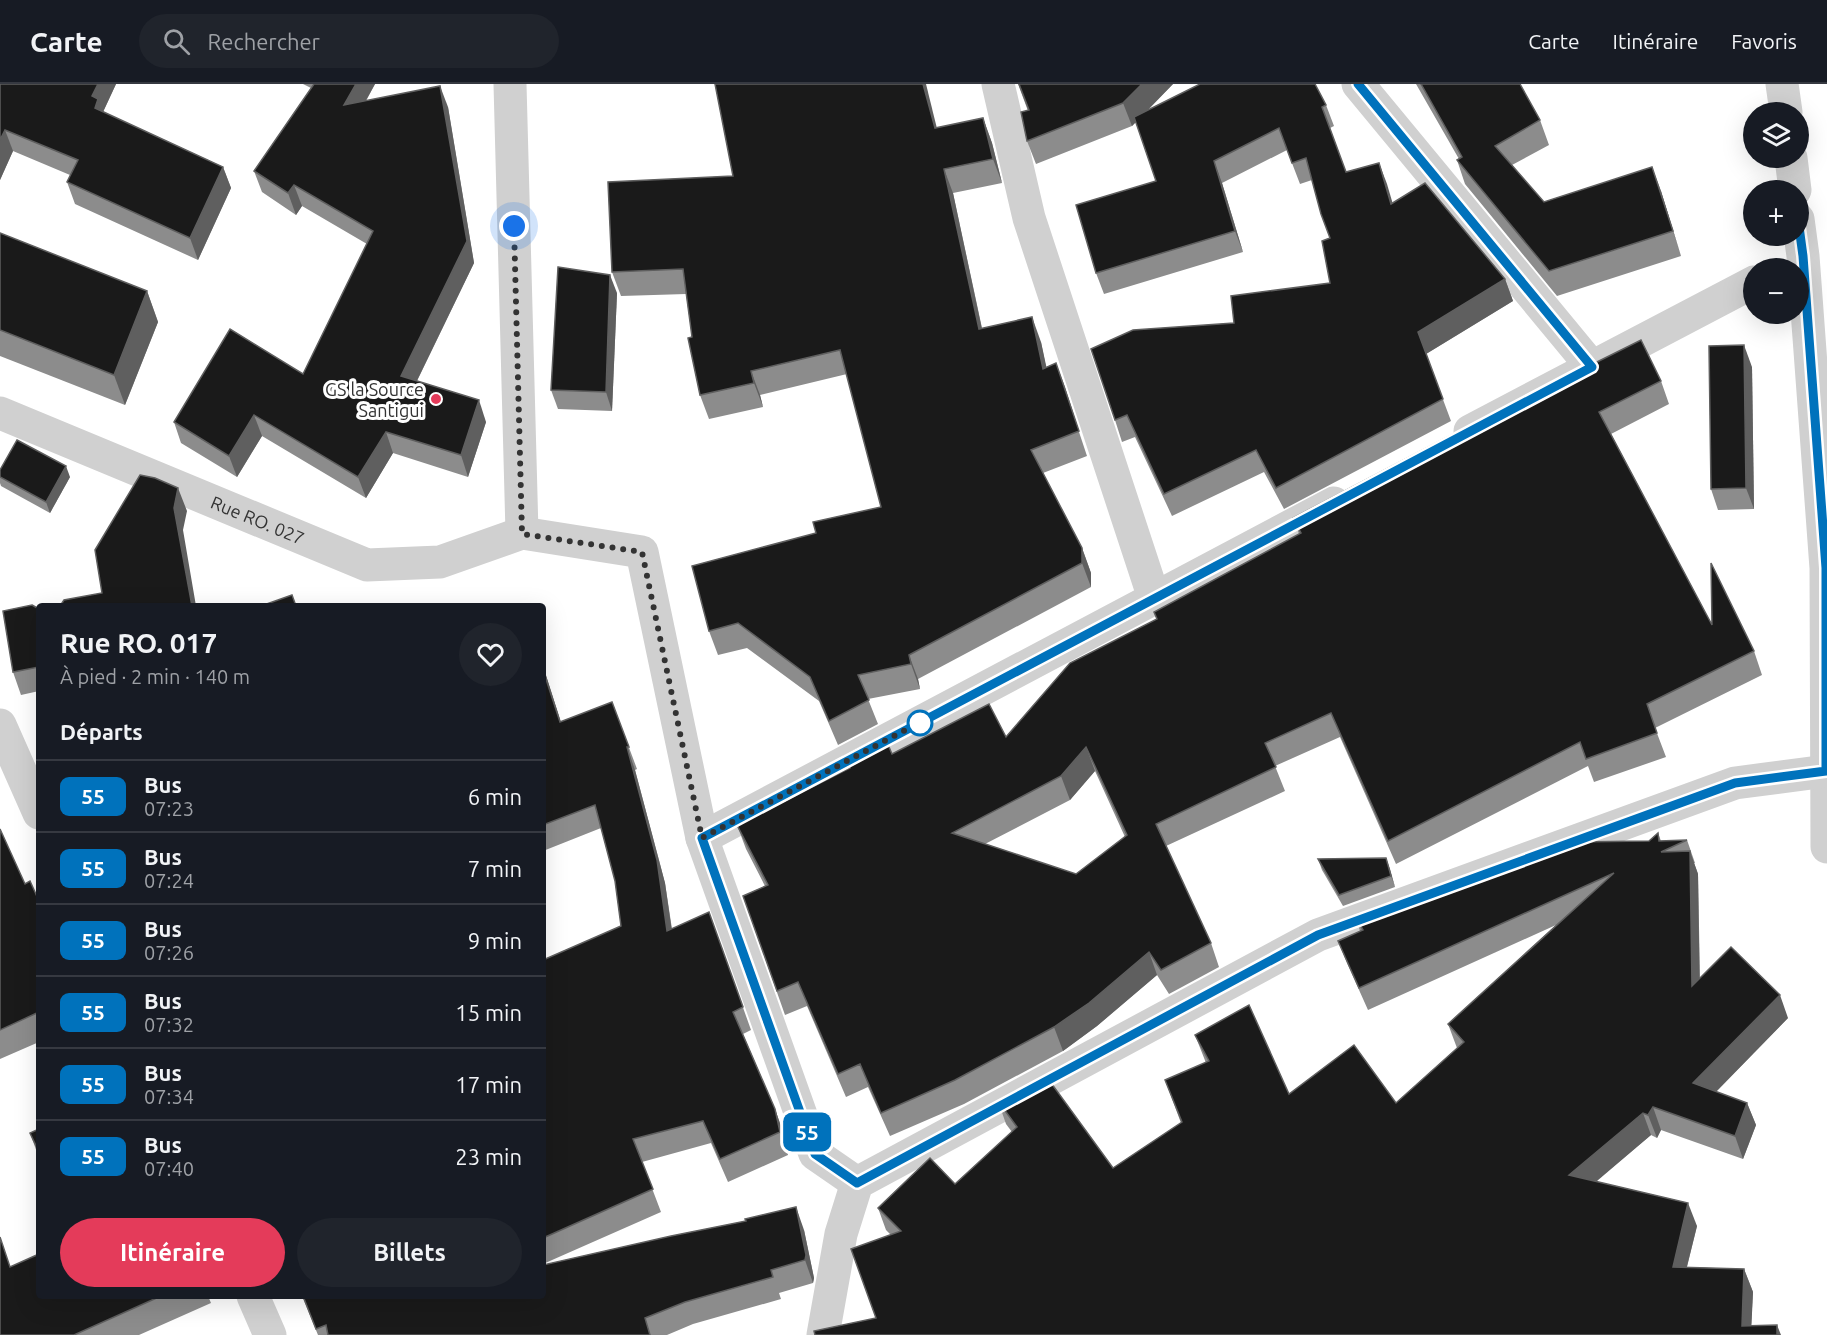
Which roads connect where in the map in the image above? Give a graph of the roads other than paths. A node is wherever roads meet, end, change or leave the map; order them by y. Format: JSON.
{"nodes":[{"id":1,"x":510,"y":84,"type":"edge"},
{"id":2,"x":998,"y":84,"type":"edge"},
{"id":3,"x":1358,"y":84,"type":"edge"},
{"id":4,"x":1782,"y":84,"type":"edge"},
{"id":5,"x":1785,"y":102,"type":"edge"},
{"id":6,"x":1743,"y":288,"type":"edge"},
{"id":7,"x":1798,"y":324,"type":"edge"},
{"id":8,"x":1592,"y":367,"type":"junction"},
{"id":9,"x":0,"y":413,"type":"edge"},
{"id":10,"x":1446,"y":444,"type":"edge"},
{"id":11,"x":1363,"y":488,"type":"edge"},
{"id":12,"x":522,"y":534,"type":"junction"},
{"id":13,"x":1827,"y":568,"type":"edge"},
{"id":14,"x":1154,"y":598,"type":"junction"},
{"id":15,"x":0,"y":725,"type":"edge"},
{"id":16,"x":1826,"y":771,"type":"edge"},
{"id":17,"x":36,"y":806,"type":"edge"},
{"id":18,"x":1827,"y":817,"type":"edge"},
{"id":19,"x":702,"y":838,"type":"junction"},
{"id":20,"x":1827,"y":847,"type":"edge"},
{"id":21,"x":857,"y":1183,"type":"junction"},
{"id":22,"x":254,"y":1299,"type":"edge"},
{"id":23,"x":270,"y":1335,"type":"edge"},
{"id":24,"x":823,"y":1335,"type":"edge"}],
"edges":[{"from":1,"to":12,"type":"street"},
{"from":2,"to":14,"type":"street"},
{"from":3,"to":8,"type":"street"},
{"from":4,"to":5,"type":"street"},
{"from":6,"to":8,"type":"street"},
{"from":7,"to":13,"type":"street"},
{"from":8,"to":10,"type":"street"},
{"from":9,"to":12,"type":"street","name":"Rue RO. 027"},
{"from":11,"to":14,"type":"street"},
{"from":12,"to":19,"type":"street"},
{"from":13,"to":16,"type":"street"},
{"from":14,"to":19,"type":"street"},
{"from":15,"to":17,"type":"street"},
{"from":16,"to":18,"type":"street"},
{"from":16,"to":21,"type":"street"},
{"from":18,"to":20,"type":"street"},
{"from":19,"to":21,"type":"street"},
{"from":21,"to":24,"type":"street"},
{"from":22,"to":23,"type":"street"}]}
